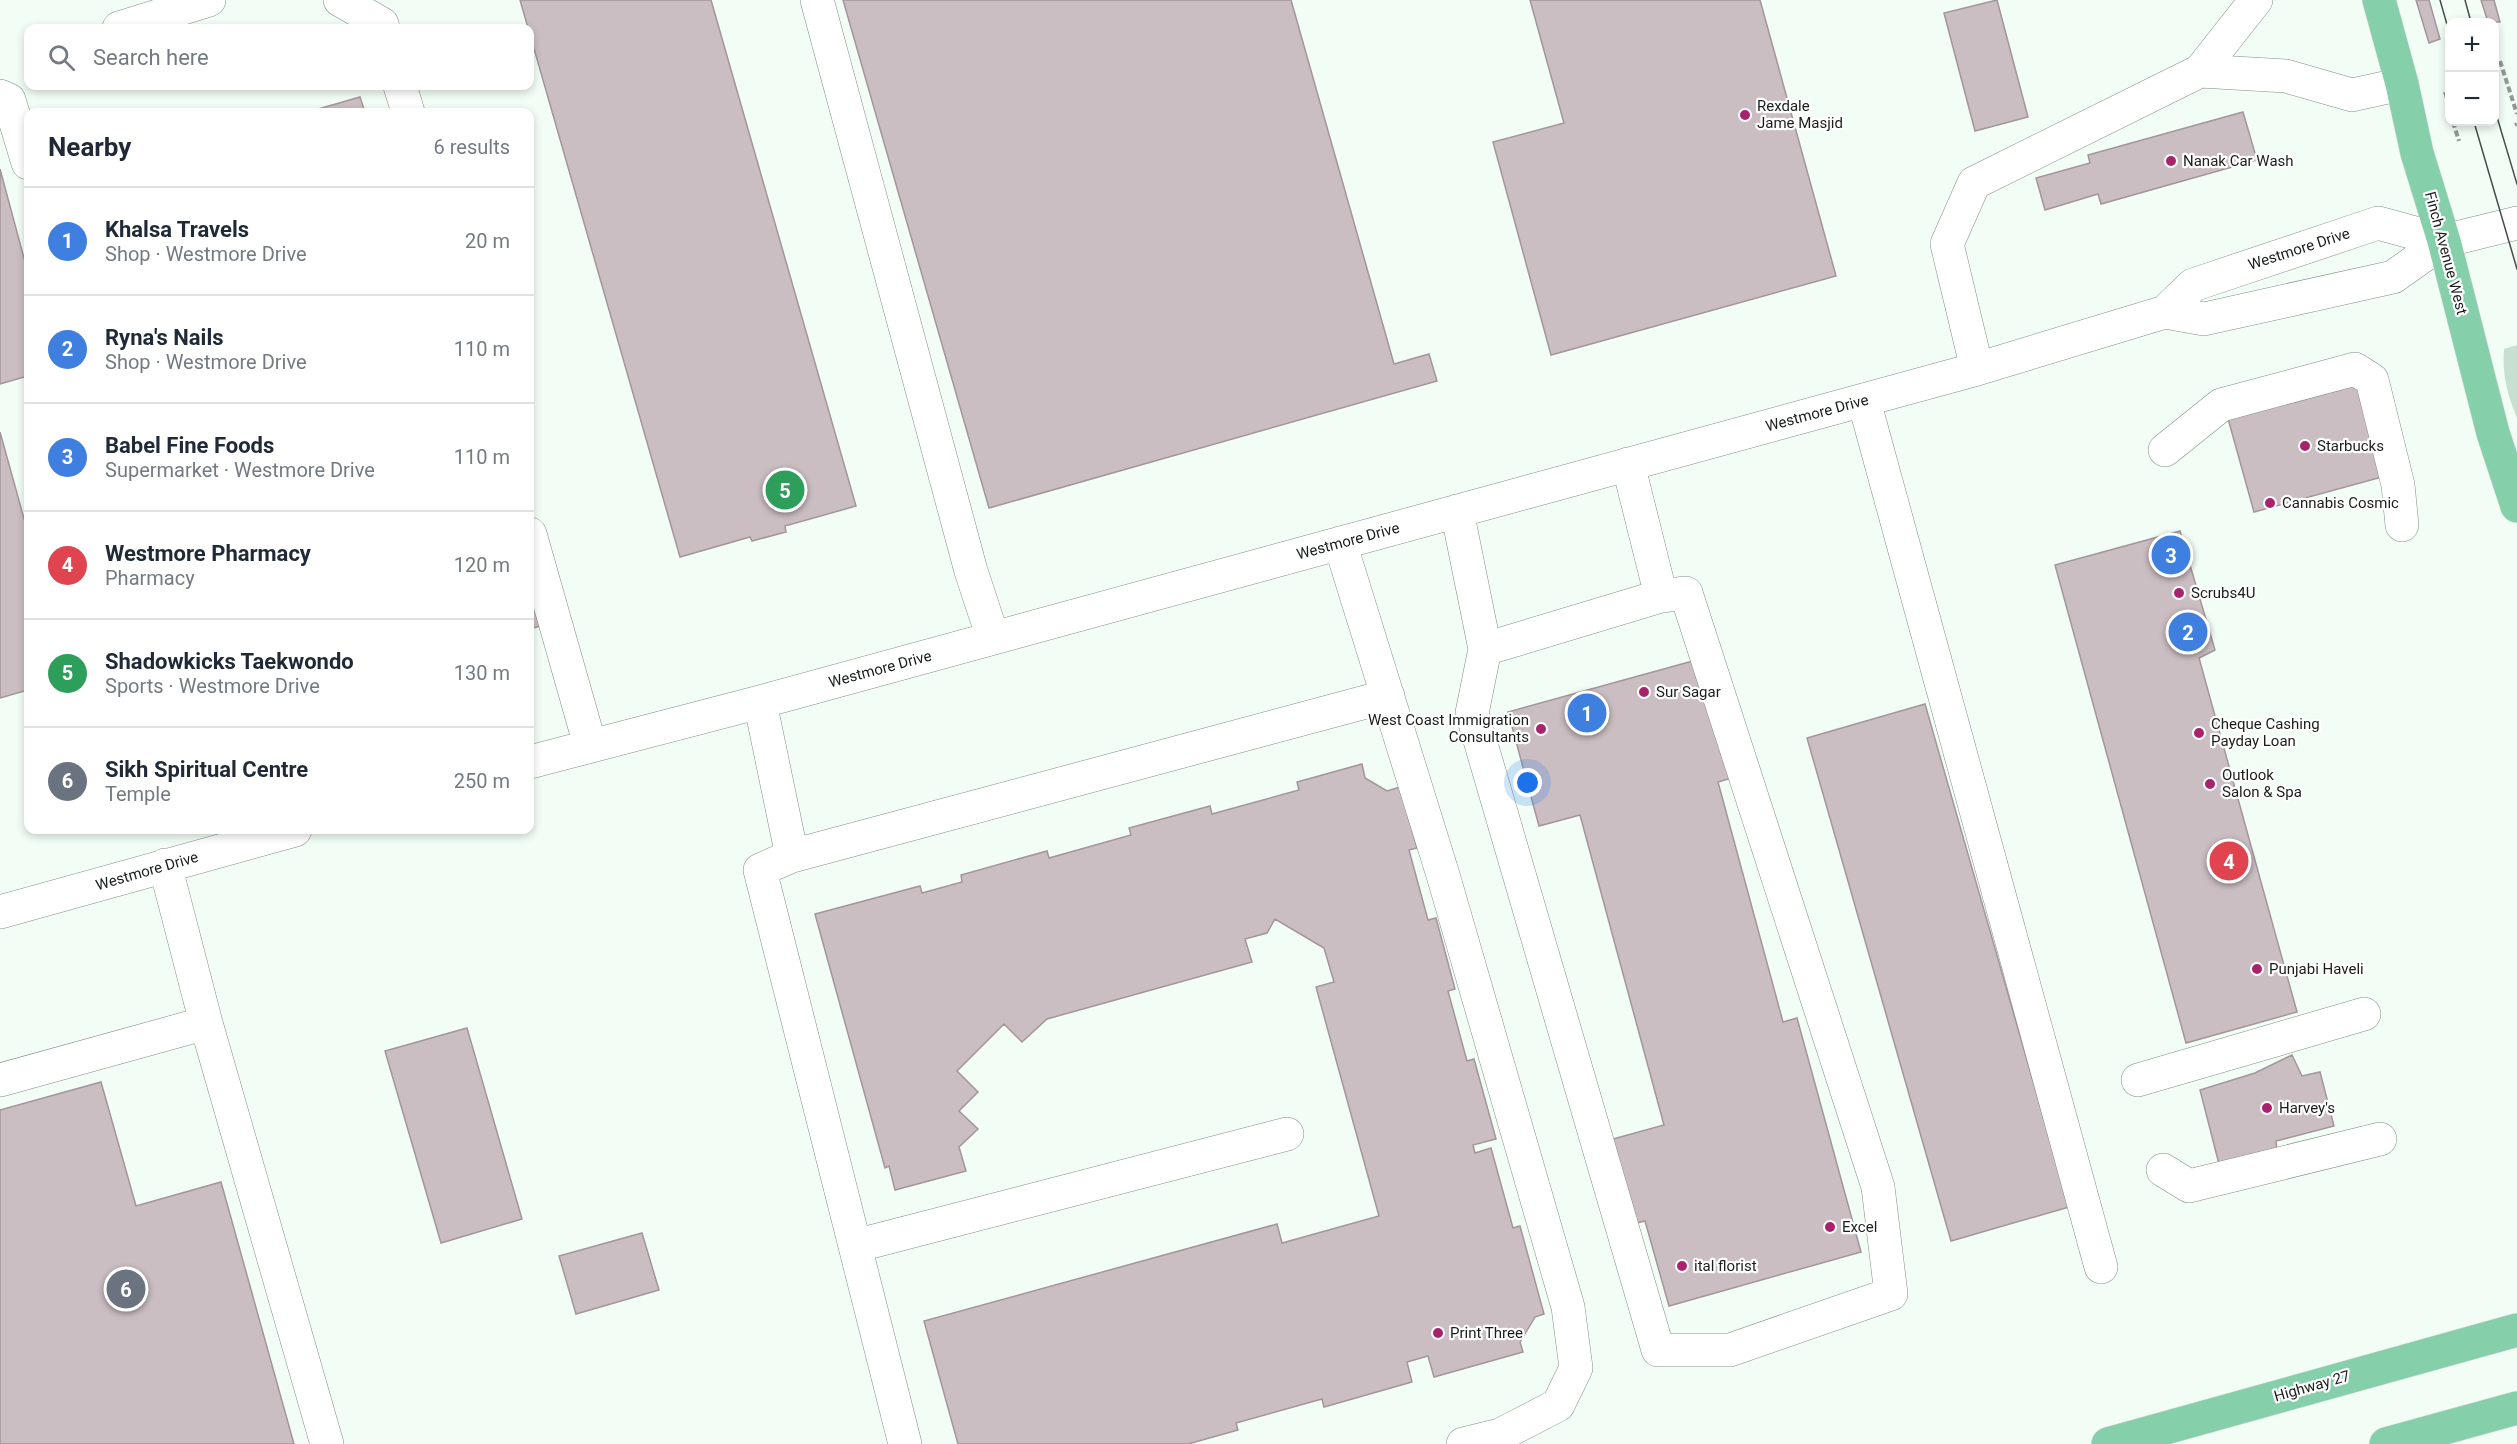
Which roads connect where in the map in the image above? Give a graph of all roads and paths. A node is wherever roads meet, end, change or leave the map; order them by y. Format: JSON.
{"nodes":[{"id":1,"x":209,"y":0,"type":"edge"},
{"id":2,"x":340,"y":0,"type":"edge"},
{"id":3,"x":817,"y":0,"type":"edge"},
{"id":4,"x":2256,"y":0,"type":"edge"},
{"id":5,"x":2379,"y":0,"type":"edge"},
{"id":6,"x":132,"y":24,"type":"edge"},
{"id":7,"x":382,"y":24,"type":"edge"},
{"id":8,"x":2500,"y":61,"type":"dead end"},
{"id":9,"x":2200,"y":71,"type":"junction"},
{"id":10,"x":2402,"y":84,"type":"junction"},
{"id":11,"x":401,"y":90,"type":"edge"},
{"id":12,"x":0,"y":96,"type":"edge"},
{"id":13,"x":407,"y":108,"type":"edge"},
{"id":14,"x":2517,"y":114,"type":"edge"},
{"id":15,"x":2454,"y":126,"type":"edge"},
{"id":16,"x":2464,"y":140,"type":"dead end"},
{"id":17,"x":2459,"y":141,"type":"junction"},
{"id":18,"x":2452,"y":143,"type":"dead end"},
{"id":19,"x":24,"y":150,"type":"edge"},
{"id":20,"x":2517,"y":223,"type":"edge"},
{"id":21,"x":2444,"y":240,"type":"junction"},
{"id":22,"x":2165,"y":312,"type":"junction"},
{"id":23,"x":1977,"y":369,"type":"junction"},
{"id":24,"x":1864,"y":400,"type":"junction"},
{"id":25,"x":2164,"y":450,"type":"dead end"},
{"id":26,"x":1628,"y":464,"type":"junction"},
{"id":27,"x":2517,"y":506,"type":"edge"},
{"id":28,"x":1457,"y":511,"type":"junction"},
{"id":29,"x":2402,"y":525,"type":"dead end"},
{"id":30,"x":1340,"y":543,"type":"junction"},
{"id":31,"x":534,"y":548,"type":"edge"},
{"id":32,"x":1661,"y":596,"type":"junction"},
{"id":33,"x":993,"y":638,"type":"junction"},
{"id":34,"x":1485,"y":650,"type":"junction"},
{"id":35,"x":1388,"y":696,"type":"junction"},
{"id":36,"x":760,"y":702,"type":"junction"},
{"id":37,"x":590,"y":745,"type":"junction"},
{"id":38,"x":534,"y":761,"type":"edge"},
{"id":39,"x":280,"y":834,"type":"edge"},
{"id":40,"x":792,"y":856,"type":"junction"},
{"id":41,"x":165,"y":865,"type":"junction"},
{"id":42,"x":0,"y":912,"type":"edge"},
{"id":43,"x":2364,"y":1014,"type":"dead end"},
{"id":44,"x":206,"y":1023,"type":"junction"},
{"id":45,"x":0,"y":1080,"type":"edge"},
{"id":46,"x":2138,"y":1080,"type":"dead end"},
{"id":47,"x":1287,"y":1134,"type":"dead end"},
{"id":48,"x":2380,"y":1138,"type":"dead end"},
{"id":49,"x":2163,"y":1170,"type":"dead end"},
{"id":50,"x":855,"y":1246,"type":"junction"},
{"id":51,"x":2102,"y":1267,"type":"dead end"},
{"id":52,"x":2517,"y":1330,"type":"edge"},
{"id":53,"x":2517,"y":1408,"type":"edge"},
{"id":54,"x":327,"y":1444,"type":"edge"},
{"id":55,"x":905,"y":1444,"type":"edge"},
{"id":56,"x":1463,"y":1444,"type":"edge"},
{"id":57,"x":2108,"y":1444,"type":"edge"},
{"id":58,"x":2386,"y":1444,"type":"edge"}],
"edges":[{"from":1,"to":6,"type":"street"},
{"from":2,"to":7,"type":"street"},
{"from":3,"to":33,"type":"street"},
{"from":4,"to":9,"type":"street"},
{"from":5,"to":10,"type":"main road","name":"Finch Avenue West"},
{"from":8,"to":14,"type":"path"},
{"from":9,"to":10,"type":"street"},
{"from":9,"to":23,"type":"street"},
{"from":10,"to":21,"type":"main road","name":"Finch Avenue West"},
{"from":11,"to":13,"type":"street"},
{"from":12,"to":19,"type":"street"},
{"from":15,"to":17,"type":"path"},
{"from":16,"to":17,"type":"path"},
{"from":17,"to":18,"type":"path"},
{"from":20,"to":21,"type":"street","name":"Westmore Drive"},
{"from":21,"to":22,"type":"street","name":"Westmore Drive"},
{"from":21,"to":22,"type":"street","name":"Westmore Drive"},
{"from":21,"to":27,"type":"main road","name":"Finch Avenue West"},
{"from":22,"to":23,"type":"street","name":"Westmore Drive"},
{"from":23,"to":24,"type":"street","name":"Westmore Drive"},
{"from":24,"to":26,"type":"street","name":"Westmore Drive"},
{"from":24,"to":51,"type":"street"},
{"from":25,"to":29,"type":"street"},
{"from":26,"to":28,"type":"street","name":"Westmore Drive"},
{"from":26,"to":32,"type":"street"},
{"from":28,"to":30,"type":"street","name":"Westmore Drive"},
{"from":28,"to":34,"type":"street"},
{"from":30,"to":33,"type":"street","name":"Westmore Drive"},
{"from":30,"to":35,"type":"street"},
{"from":31,"to":37,"type":"street"},
{"from":32,"to":34,"type":"street"},
{"from":32,"to":34,"type":"street"},
{"from":33,"to":36,"type":"street","name":"Westmore Drive"},
{"from":35,"to":40,"type":"street"},
{"from":35,"to":56,"type":"street"},
{"from":36,"to":37,"type":"street","name":"Westmore Drive"},
{"from":36,"to":40,"type":"street"},
{"from":37,"to":38,"type":"street","name":"Westmore Drive"},
{"from":39,"to":41,"type":"street","name":"Westmore Drive"},
{"from":40,"to":50,"type":"street"},
{"from":41,"to":42,"type":"street","name":"Westmore Drive"},
{"from":41,"to":44,"type":"street"},
{"from":43,"to":46,"type":"street"},
{"from":44,"to":45,"type":"street"},
{"from":44,"to":54,"type":"street"},
{"from":47,"to":50,"type":"street"},
{"from":48,"to":49,"type":"street"},
{"from":50,"to":55,"type":"street"},
{"from":52,"to":57,"type":"main road","name":"Highway 27"},
{"from":53,"to":58,"type":"main road"}]}
